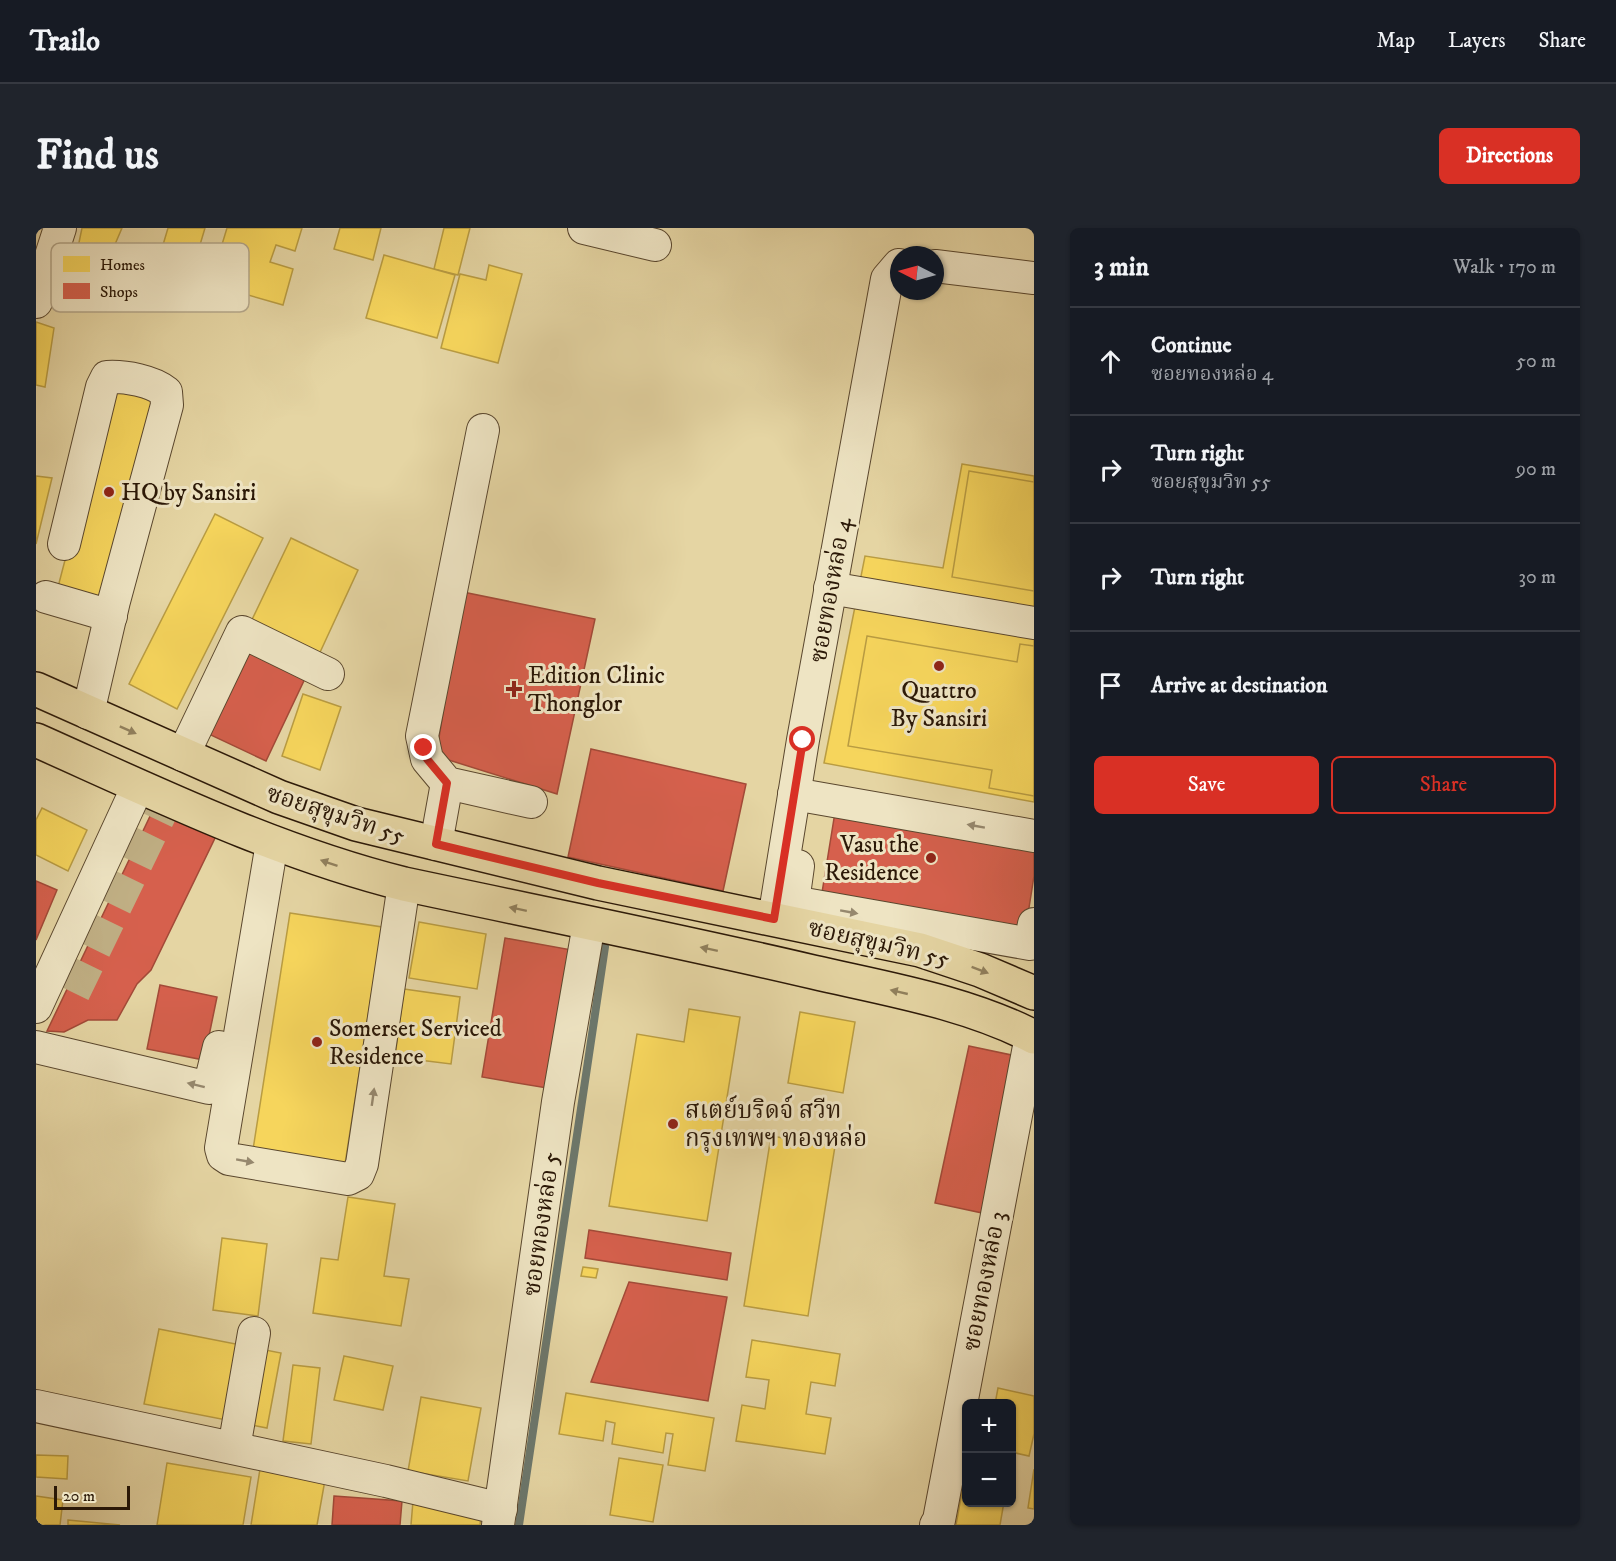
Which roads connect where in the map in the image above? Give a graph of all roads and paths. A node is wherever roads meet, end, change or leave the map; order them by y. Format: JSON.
{"nodes":[{"id":1,"x":60,"y":228,"type":"edge"},
{"id":2,"x":584,"y":228,"type":"edge"},
{"id":3,"x":55,"y":243,"type":"edge"},
{"id":4,"x":655,"y":246,"type":"dead end"},
{"id":5,"x":51,"y":256,"type":"edge"},
{"id":6,"x":944,"y":267,"type":"edge"},
{"id":7,"x":890,"y":276,"type":"edge"},
{"id":8,"x":1034,"y":278,"type":"edge"},
{"id":9,"x":36,"y":302,"type":"edge"},
{"id":10,"x":483,"y":430,"type":"dead end"},
{"id":11,"x":63,"y":544,"type":"dead end"},
{"id":12,"x":830,"y":588,"type":"junction"},
{"id":13,"x":46,"y":597,"type":"dead end"},
{"id":14,"x":111,"y":616,"type":"junction"},
{"id":15,"x":1034,"y":623,"type":"edge"},
{"id":16,"x":328,"y":674,"type":"dead end"},
{"id":17,"x":36,"y":689,"type":"edge"},
{"id":18,"x":88,"y":713,"type":"junction"},
{"id":19,"x":36,"y":740,"type":"edge"},
{"id":20,"x":183,"y":755,"type":"junction"},
{"id":21,"x":447,"y":783,"type":"junction"},
{"id":22,"x":138,"y":786,"type":"junction"},
{"id":23,"x":802,"y":796,"type":"junction"},
{"id":24,"x":531,"y":802,"type":"dead end"},
{"id":25,"x":1034,"y":836,"type":"edge"},
{"id":26,"x":266,"y":841,"type":"junction"},
{"id":27,"x":436,"y":844,"type":"junction"},
{"id":28,"x":598,"y":883,"type":"junction"},
{"id":29,"x":404,"y":884,"type":"junction"},
{"id":30,"x":816,"y":917,"type":"junction"},
{"id":31,"x":774,"y":919,"type":"junction"},
{"id":32,"x":589,"y":924,"type":"junction"},
{"id":33,"x":1034,"y":924,"type":"edge"},
{"id":34,"x":886,"y":931,"type":"junction"},
{"id":35,"x":766,"y":961,"type":"junction"},
{"id":36,"x":1034,"y":993,"type":"edge"},
{"id":37,"x":36,"y":1007,"type":"edge"},
{"id":38,"x":1033,"y":1032,"type":"edge"},
{"id":39,"x":41,"y":1048,"type":"edge"},
{"id":40,"x":254,"y":1333,"type":"dead end"},
{"id":41,"x":36,"y":1406,"type":"edge"},
{"id":42,"x":234,"y":1448,"type":"junction"},
{"id":43,"x":500,"y":1517,"type":"edge"},
{"id":44,"x":936,"y":1525,"type":"edge"}],
"edges":[{"from":1,"to":3,"type":"street"},
{"from":2,"to":4,"type":"street"},
{"from":5,"to":9,"type":"street"},
{"from":6,"to":8,"type":"street"},
{"from":7,"to":12,"type":"street","name":"ซอยทองหล่อ 4"},
{"from":10,"to":21,"type":"street"},
{"from":11,"to":14,"type":"street"},
{"from":12,"to":15,"type":"street"},
{"from":12,"to":23,"type":"street","name":"ซอยทองหล่อ 4"},
{"from":13,"to":14,"type":"street"},
{"from":14,"to":18,"type":"street"},
{"from":16,"to":20,"type":"street"},
{"from":17,"to":18,"type":"main road","name":"ซอยสุขุมวิท 55"},
{"from":18,"to":20,"type":"main road","name":"ซอยสุขุมวิท 55","one_way":true},
{"from":19,"to":22,"type":"main road","name":"ซอยสุขุมวิท 55"},
{"from":20,"to":27,"type":"main road","name":"ซอยสุขุมวิท 55"},
{"from":21,"to":24,"type":"street"},
{"from":21,"to":27,"type":"street"},
{"from":22,"to":26,"type":"main road","name":"ซอยสุขุมวิท 55"},
{"from":22,"to":37,"type":"street"},
{"from":25,"to":23,"type":"street","one_way":true},
{"from":23,"to":30,"type":"street"},
{"from":23,"to":31,"type":"street","name":"ซอยทองหล่อ 4"},
{"from":29,"to":26,"type":"main road","name":"ซอยสุขุมวิท 55","one_way":true},
{"from":26,"to":29,"type":"street","one_way":true},
{"from":26,"to":39,"type":"street","one_way":true},
{"from":27,"to":28,"type":"main road","name":"ซอยสุขุมวิท 55"},
{"from":28,"to":31,"type":"main road","name":"ซอยสุขุมวิท 55"},
{"from":28,"to":32,"type":"main road"},
{"from":32,"to":29,"type":"main road","name":"ซอยสุขุมวิท 55","one_way":true},
{"from":30,"to":31,"type":"main road","name":"ซอยสุขุมวิท 55"},
{"from":30,"to":34,"type":"main road","name":"ซอยสุขุมวิท 55","one_way":true},
{"from":31,"to":35,"type":"main road"},
{"from":35,"to":32,"type":"main road","name":"ซอยสุขุมวิท 55","one_way":true},
{"from":32,"to":43,"type":"street","name":"ซอยทองหล่อ 5"},
{"from":33,"to":34,"type":"street"},
{"from":34,"to":36,"type":"main road","name":"ซอยสุขุมวิท 55","one_way":true},
{"from":38,"to":35,"type":"main road","name":"ซอยสุขุมวิท 55","one_way":true},
{"from":38,"to":44,"type":"street","name":"ซอยทองหล่อ 3"},
{"from":40,"to":42,"type":"street"},
{"from":41,"to":42,"type":"street"},
{"from":42,"to":43,"type":"street"}]}
